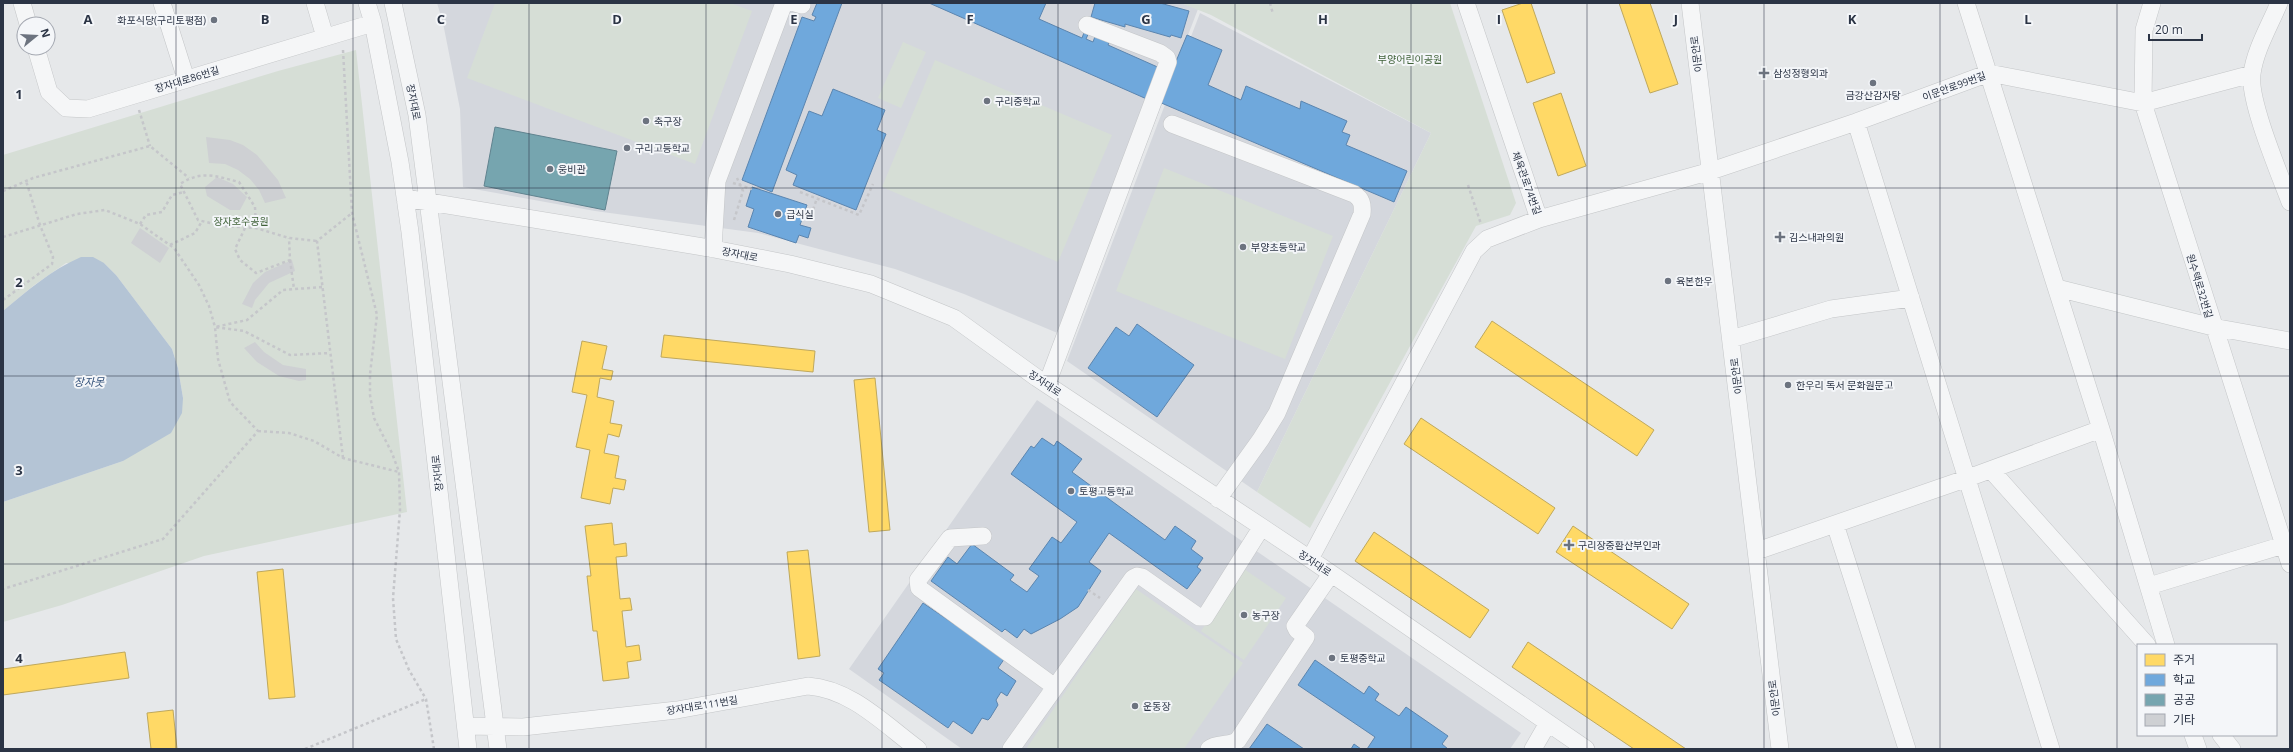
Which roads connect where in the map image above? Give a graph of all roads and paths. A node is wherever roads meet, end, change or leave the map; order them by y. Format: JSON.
{"nodes":[{"id":1,"x":22,"y":3,"type":"edge"},
{"id":2,"x":162,"y":3,"type":"edge"},
{"id":3,"x":314,"y":3,"type":"edge"},
{"id":4,"x":367,"y":3,"type":"edge"},
{"id":5,"x":393,"y":3,"type":"edge"},
{"id":6,"x":784,"y":3,"type":"edge"},
{"id":7,"x":1270,"y":3,"type":"edge"},
{"id":8,"x":1466,"y":3,"type":"edge"},
{"id":9,"x":1690,"y":3,"type":"edge"},
{"id":10,"x":1966,"y":3,"type":"edge"},
{"id":11,"x":2152,"y":3,"type":"edge"},
{"id":12,"x":2278,"y":3,"type":"edge"},
{"id":13,"x":1273,"y":14,"type":"dead end"},
{"id":14,"x":26,"y":16,"type":"edge"},
{"id":15,"x":374,"y":23,"type":"junction"},
{"id":16,"x":1087,"y":25,"type":"dead end"},
{"id":17,"x":325,"y":37,"type":"junction"},
{"id":18,"x":343,"y":49,"type":"dead end"},
{"id":19,"x":39,"y":56,"type":"edge"},
{"id":20,"x":1989,"y":73,"type":"junction"},
{"id":21,"x":2252,"y":74,"type":"junction"},
{"id":22,"x":186,"y":79,"type":"junction"},
{"id":23,"x":134,"y":95,"type":"junction"},
{"id":24,"x":2143,"y":102,"type":"junction"},
{"id":25,"x":1856,"y":122,"type":"junction"},
{"id":26,"x":1172,"y":124,"type":"dead end"},
{"id":27,"x":150,"y":146,"type":"junction"},
{"id":28,"x":1711,"y":171,"type":"junction"},
{"id":29,"x":188,"y":178,"type":"junction"},
{"id":30,"x":26,"y":181,"type":"junction"},
{"id":31,"x":873,"y":184,"type":"dead end"},
{"id":32,"x":1468,"y":185,"type":"dead end"},
{"id":33,"x":3,"y":191,"type":"edge"},
{"id":34,"x":184,"y":192,"type":"junction"},
{"id":35,"x":800,"y":192,"type":"dead end"},
{"id":36,"x":405,"y":198,"type":"junction"},
{"id":37,"x":817,"y":198,"type":"junction"},
{"id":38,"x":428,"y":202,"type":"junction"},
{"id":39,"x":2290,"y":202,"type":"edge"},
{"id":40,"x":352,"y":213,"type":"junction"},
{"id":41,"x":1539,"y":218,"type":"junction"},
{"id":42,"x":802,"y":219,"type":"dead end"},
{"id":43,"x":202,"y":221,"type":"junction"},
{"id":44,"x":140,"y":224,"type":"junction"},
{"id":45,"x":1481,"y":224,"type":"dead end"},
{"id":46,"x":40,"y":225,"type":"junction"},
{"id":47,"x":245,"y":228,"type":"junction"},
{"id":48,"x":256,"y":228,"type":"junction"},
{"id":49,"x":3,"y":236,"type":"edge"},
{"id":50,"x":289,"y":238,"type":"junction"},
{"id":51,"x":317,"y":241,"type":"junction"},
{"id":52,"x":170,"y":245,"type":"junction"},
{"id":53,"x":713,"y":249,"type":"junction"},
{"id":54,"x":290,"y":260,"type":"junction"},
{"id":55,"x":322,"y":287,"type":"junction"},
{"id":56,"x":2057,"y":288,"type":"junction"},
{"id":57,"x":294,"y":289,"type":"junction"},
{"id":58,"x":1911,"y":298,"type":"junction"},
{"id":59,"x":3,"y":300,"type":"edge"},
{"id":60,"x":215,"y":327,"type":"junction"},
{"id":61,"x":2213,"y":327,"type":"junction"},
{"id":62,"x":1731,"y":339,"type":"junction"},
{"id":63,"x":2290,"y":341,"type":"edge"},
{"id":64,"x":330,"y":353,"type":"junction"},
{"id":65,"x":1047,"y":384,"type":"junction"},
{"id":66,"x":2101,"y":429,"type":"junction"},
{"id":67,"x":258,"y":431,"type":"junction"},
{"id":68,"x":343,"y":458,"type":"junction"},
{"id":69,"x":1991,"y":470,"type":"junction"},
{"id":70,"x":399,"y":472,"type":"junction"},
{"id":71,"x":1968,"y":478,"type":"junction"},
{"id":72,"x":1218,"y":499,"type":"junction"},
{"id":73,"x":1835,"y":524,"type":"junction"},
{"id":74,"x":1261,"y":528,"type":"junction"},
{"id":75,"x":983,"y":536,"type":"dead end"},
{"id":76,"x":2287,"y":544,"type":"edge"},
{"id":77,"x":1757,"y":551,"type":"junction"},
{"id":78,"x":1310,"y":559,"type":"junction"},
{"id":79,"x":2290,"y":564,"type":"edge"},
{"id":80,"x":1331,"y":574,"type":"junction"},
{"id":81,"x":2149,"y":586,"type":"junction"},
{"id":82,"x":3,"y":589,"type":"edge"},
{"id":83,"x":2146,"y":644,"type":"edge"},
{"id":84,"x":2166,"y":644,"type":"edge"},
{"id":85,"x":1055,"y":687,"type":"junction"},
{"id":86,"x":426,"y":699,"type":"junction"},
{"id":87,"x":1548,"y":723,"type":"junction"},
{"id":88,"x":495,"y":725,"type":"junction"},
{"id":89,"x":466,"y":726,"type":"junction"},
{"id":90,"x":2193,"y":736,"type":"edge"},
{"id":91,"x":2222,"y":736,"type":"edge"},
{"id":92,"x":1234,"y":746,"type":"edge"},
{"id":93,"x":305,"y":749,"type":"edge"},
{"id":94,"x":434,"y":749,"type":"edge"},
{"id":95,"x":468,"y":749,"type":"edge"},
{"id":96,"x":498,"y":749,"type":"edge"},
{"id":97,"x":918,"y":749,"type":"edge"},
{"id":98,"x":1011,"y":749,"type":"edge"},
{"id":99,"x":1210,"y":749,"type":"edge"},
{"id":100,"x":1533,"y":749,"type":"edge"},
{"id":101,"x":1586,"y":749,"type":"edge"},
{"id":102,"x":1780,"y":749,"type":"edge"},
{"id":103,"x":1907,"y":749,"type":"edge"},
{"id":104,"x":2051,"y":749,"type":"edge"},
{"id":105,"x":2198,"y":749,"type":"edge"},
{"id":106,"x":2232,"y":749,"type":"edge"}],
"edges":[{"from":1,"to":14,"type":"street"},
{"from":2,"to":22,"type":"street"},
{"from":3,"to":17,"type":"street"},
{"from":4,"to":15,"type":"street","name":"장자대로"},
{"from":5,"to":38,"type":"street","name":"장자대로"},
{"from":6,"to":53,"type":"street"},
{"from":7,"to":13,"type":"path"},
{"from":8,"to":41,"type":"street","name":"체육관로74번길"},
{"from":9,"to":28,"type":"street","name":"이문안로"},
{"from":10,"to":20,"type":"street"},
{"from":11,"to":24,"type":"street","name":"원수택로32번길"},
{"from":12,"to":21,"type":"street"},
{"from":15,"to":17,"type":"street","name":"장자대로86번길"},
{"from":15,"to":36,"type":"street","name":"장자대로"},
{"from":16,"to":65,"type":"street"},
{"from":17,"to":22,"type":"street","name":"장자대로86번길"},
{"from":18,"to":40,"type":"path"},
{"from":19,"to":23,"type":"street","name":"장자대로86번길"},
{"from":20,"to":24,"type":"street","name":"이문안로99번길"},
{"from":20,"to":25,"type":"street","name":"이문안로99번길"},
{"from":20,"to":56,"type":"street"},
{"from":21,"to":24,"type":"street","name":"이문안로99번길"},
{"from":21,"to":39,"type":"street"},
{"from":22,"to":23,"type":"street","name":"장자대로86번길"},
{"from":23,"to":27,"type":"path"},
{"from":24,"to":61,"type":"street","name":"원수택로32번길"},
{"from":25,"to":28,"type":"street","name":"이문안로99번길"},
{"from":25,"to":58,"type":"street"},
{"from":26,"to":72,"type":"street"},
{"from":27,"to":29,"type":"path"},
{"from":27,"to":30,"type":"path"},
{"from":28,"to":41,"type":"street","name":"체육관로74번길"},
{"from":28,"to":62,"type":"street","name":"이문안로"},
{"from":29,"to":34,"type":"path"},
{"from":29,"to":48,"type":"path"},
{"from":30,"to":33,"type":"path"},
{"from":30,"to":46,"type":"path"},
{"from":31,"to":37,"type":"path"},
{"from":32,"to":45,"type":"path"},
{"from":34,"to":43,"type":"path"},
{"from":34,"to":44,"type":"path"},
{"from":35,"to":37,"type":"path"},
{"from":36,"to":38,"type":"street","name":"장자대로"},
{"from":36,"to":89,"type":"street","name":"장자대로"},
{"from":37,"to":42,"type":"path"},
{"from":38,"to":53,"type":"street","name":"장자대로"},
{"from":38,"to":88,"type":"street","name":"장자대로"},
{"from":40,"to":51,"type":"path"},
{"from":40,"to":70,"type":"path"},
{"from":41,"to":78,"type":"street"},
{"from":43,"to":47,"type":"path"},
{"from":43,"to":52,"type":"path"},
{"from":44,"to":46,"type":"path"},
{"from":44,"to":52,"type":"path"},
{"from":46,"to":49,"type":"path"},
{"from":46,"to":59,"type":"path"},
{"from":47,"to":48,"type":"path"},
{"from":47,"to":54,"type":"path"},
{"from":48,"to":50,"type":"path"},
{"from":50,"to":51,"type":"path"},
{"from":50,"to":54,"type":"path"},
{"from":51,"to":55,"type":"path"},
{"from":52,"to":60,"type":"path"},
{"from":53,"to":65,"type":"street","name":"장자대로"},
{"from":54,"to":57,"type":"path"},
{"from":55,"to":57,"type":"path"},
{"from":55,"to":64,"type":"path"},
{"from":56,"to":61,"type":"street"},
{"from":56,"to":66,"type":"street"},
{"from":57,"to":60,"type":"path"},
{"from":58,"to":62,"type":"street"},
{"from":58,"to":71,"type":"street"},
{"from":60,"to":64,"type":"path"},
{"from":60,"to":67,"type":"path"},
{"from":61,"to":63,"type":"street"},
{"from":61,"to":76,"type":"street","name":"원수택로32번길"},
{"from":62,"to":77,"type":"street","name":"이문안로"},
{"from":64,"to":68,"type":"path"},
{"from":65,"to":72,"type":"street","name":"장자대로"},
{"from":66,"to":69,"type":"street"},
{"from":66,"to":81,"type":"street"},
{"from":67,"to":68,"type":"path"},
{"from":67,"to":82,"type":"path"},
{"from":68,"to":70,"type":"path"},
{"from":69,"to":71,"type":"street"},
{"from":69,"to":83,"type":"street"},
{"from":70,"to":86,"type":"path"},
{"from":71,"to":73,"type":"street"},
{"from":71,"to":104,"type":"street"},
{"from":72,"to":74,"type":"street","name":"장자대로"},
{"from":73,"to":77,"type":"street"},
{"from":73,"to":103,"type":"street"},
{"from":74,"to":78,"type":"street","name":"장자대로"},
{"from":74,"to":85,"type":"street"},
{"from":75,"to":85,"type":"street"},
{"from":76,"to":79,"type":"street","name":"원수택로32번길"},
{"from":76,"to":81,"type":"street"},
{"from":77,"to":102,"type":"street","name":"이문안로"},
{"from":78,"to":80,"type":"street","name":"장자대로"},
{"from":80,"to":87,"type":"street","name":"장자대로"},
{"from":80,"to":92,"type":"street"},
{"from":81,"to":84,"type":"street"},
{"from":85,"to":98,"type":"street"},
{"from":86,"to":93,"type":"path"},
{"from":86,"to":94,"type":"path"},
{"from":87,"to":100,"type":"street"},
{"from":87,"to":101,"type":"street","name":"장자대로"},
{"from":88,"to":89,"type":"street","name":"장자대로111번길"},
{"from":88,"to":96,"type":"street","name":"장자대로"},
{"from":88,"to":97,"type":"street","name":"장자대로111번길"},
{"from":89,"to":95,"type":"street","name":"장자대로"},
{"from":90,"to":105,"type":"street"},
{"from":91,"to":106,"type":"street"},
{"from":92,"to":99,"type":"street"}]}
